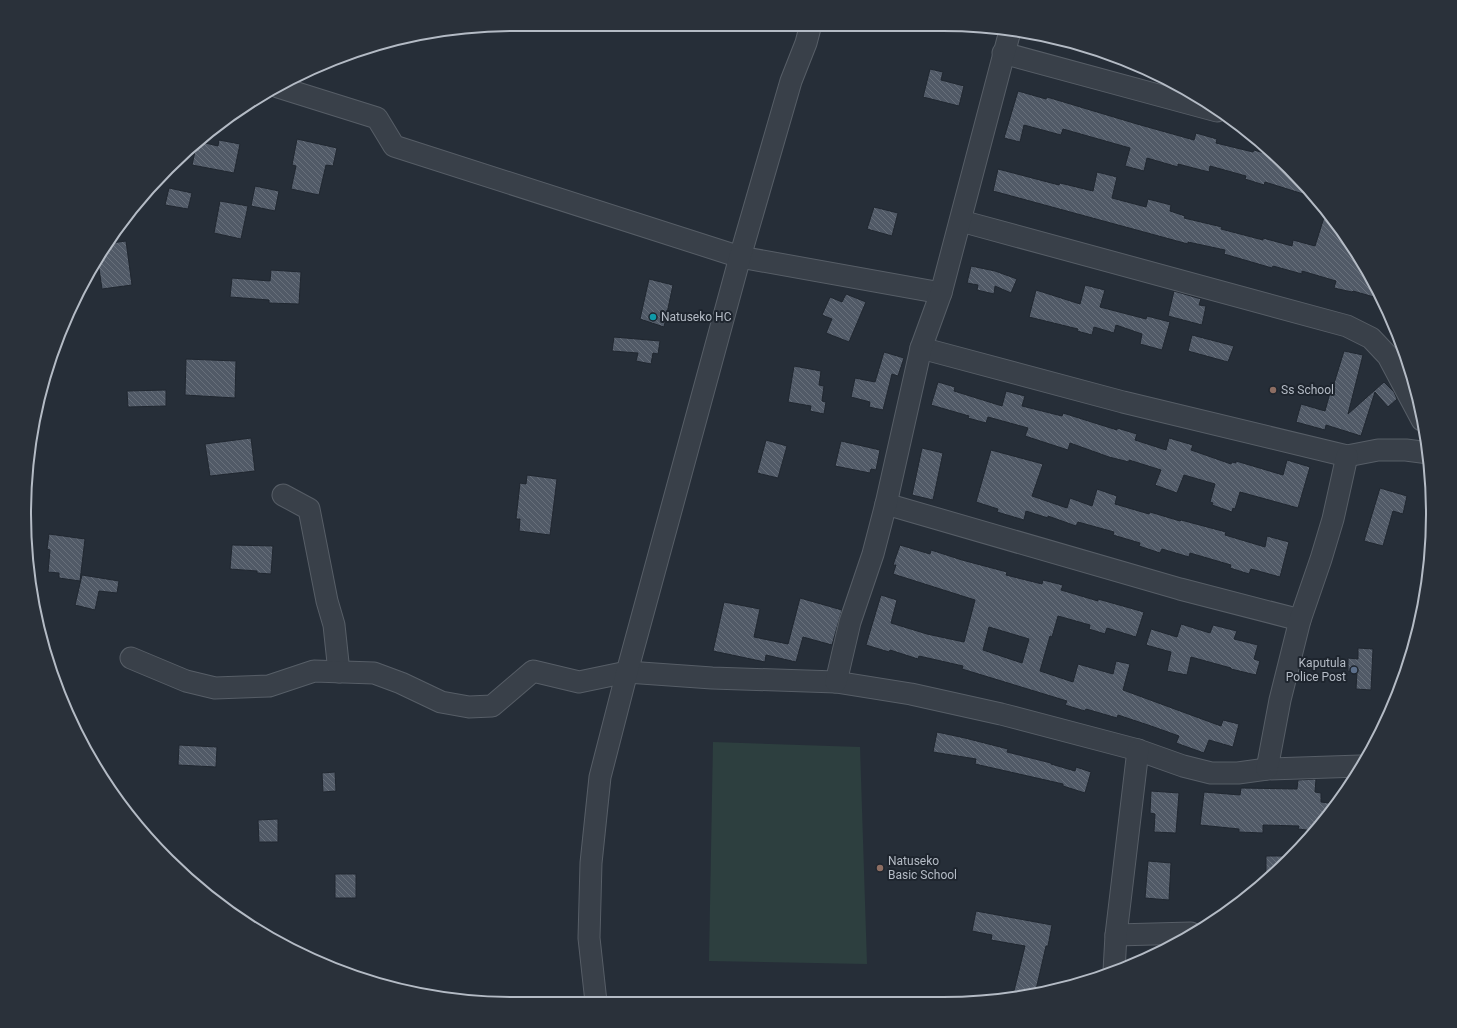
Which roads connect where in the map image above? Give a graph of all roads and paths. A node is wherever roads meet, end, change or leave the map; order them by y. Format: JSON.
{"nodes":[{"id":1,"x":809,"y":31,"type":"edge"},
{"id":2,"x":1009,"y":35,"type":"edge"},
{"id":3,"x":1003,"y":53,"type":"junction"},
{"id":4,"x":286,"y":88,"type":"edge"},
{"id":5,"x":1203,"y":107,"type":"edge"},
{"id":6,"x":961,"y":221,"type":"junction"},
{"id":7,"x":740,"y":257,"type":"junction"},
{"id":8,"x":941,"y":293,"type":"junction"},
{"id":9,"x":921,"y":348,"type":"junction"},
{"id":10,"x":1413,"y":404,"type":"edge"},
{"id":11,"x":1422,"y":452,"type":"edge"},
{"id":12,"x":1347,"y":456,"type":"junction"},
{"id":13,"x":283,"y":495,"type":"dead end"},
{"id":14,"x":886,"y":504,"type":"junction"},
{"id":15,"x":1300,"y":620,"type":"junction"},
{"id":16,"x":131,"y":658,"type":"dead end"},
{"id":17,"x":339,"y":672,"type":"junction"},
{"id":18,"x":627,"y":672,"type":"junction"},
{"id":19,"x":836,"y":682,"type":"junction"},
{"id":20,"x":1138,"y":750,"type":"junction"},
{"id":21,"x":1355,"y":766,"type":"edge"},
{"id":22,"x":1267,"y":770,"type":"junction"},
{"id":23,"x":1182,"y":933,"type":"edge"},
{"id":24,"x":1116,"y":935,"type":"junction"},
{"id":25,"x":1114,"y":965,"type":"edge"},
{"id":26,"x":595,"y":997,"type":"edge"}],
"edges":[{"from":1,"to":7,"type":"street"},
{"from":2,"to":3,"type":"street"},
{"from":3,"to":5,"type":"street"},
{"from":3,"to":6,"type":"street"},
{"from":4,"to":7,"type":"street"},
{"from":6,"to":8,"type":"street"},
{"from":6,"to":10,"type":"street"},
{"from":7,"to":8,"type":"street"},
{"from":7,"to":18,"type":"street"},
{"from":8,"to":9,"type":"street"},
{"from":9,"to":12,"type":"street"},
{"from":9,"to":14,"type":"street"},
{"from":11,"to":12,"type":"street"},
{"from":12,"to":15,"type":"street"},
{"from":13,"to":17,"type":"street"},
{"from":14,"to":15,"type":"street"},
{"from":14,"to":19,"type":"street"},
{"from":15,"to":22,"type":"street"},
{"from":16,"to":17,"type":"street"},
{"from":17,"to":18,"type":"street"},
{"from":18,"to":19,"type":"street"},
{"from":18,"to":26,"type":"street"},
{"from":19,"to":20,"type":"street"},
{"from":20,"to":22,"type":"street"},
{"from":20,"to":24,"type":"street"},
{"from":21,"to":22,"type":"street"},
{"from":23,"to":24,"type":"street"},
{"from":24,"to":25,"type":"street"}]}
